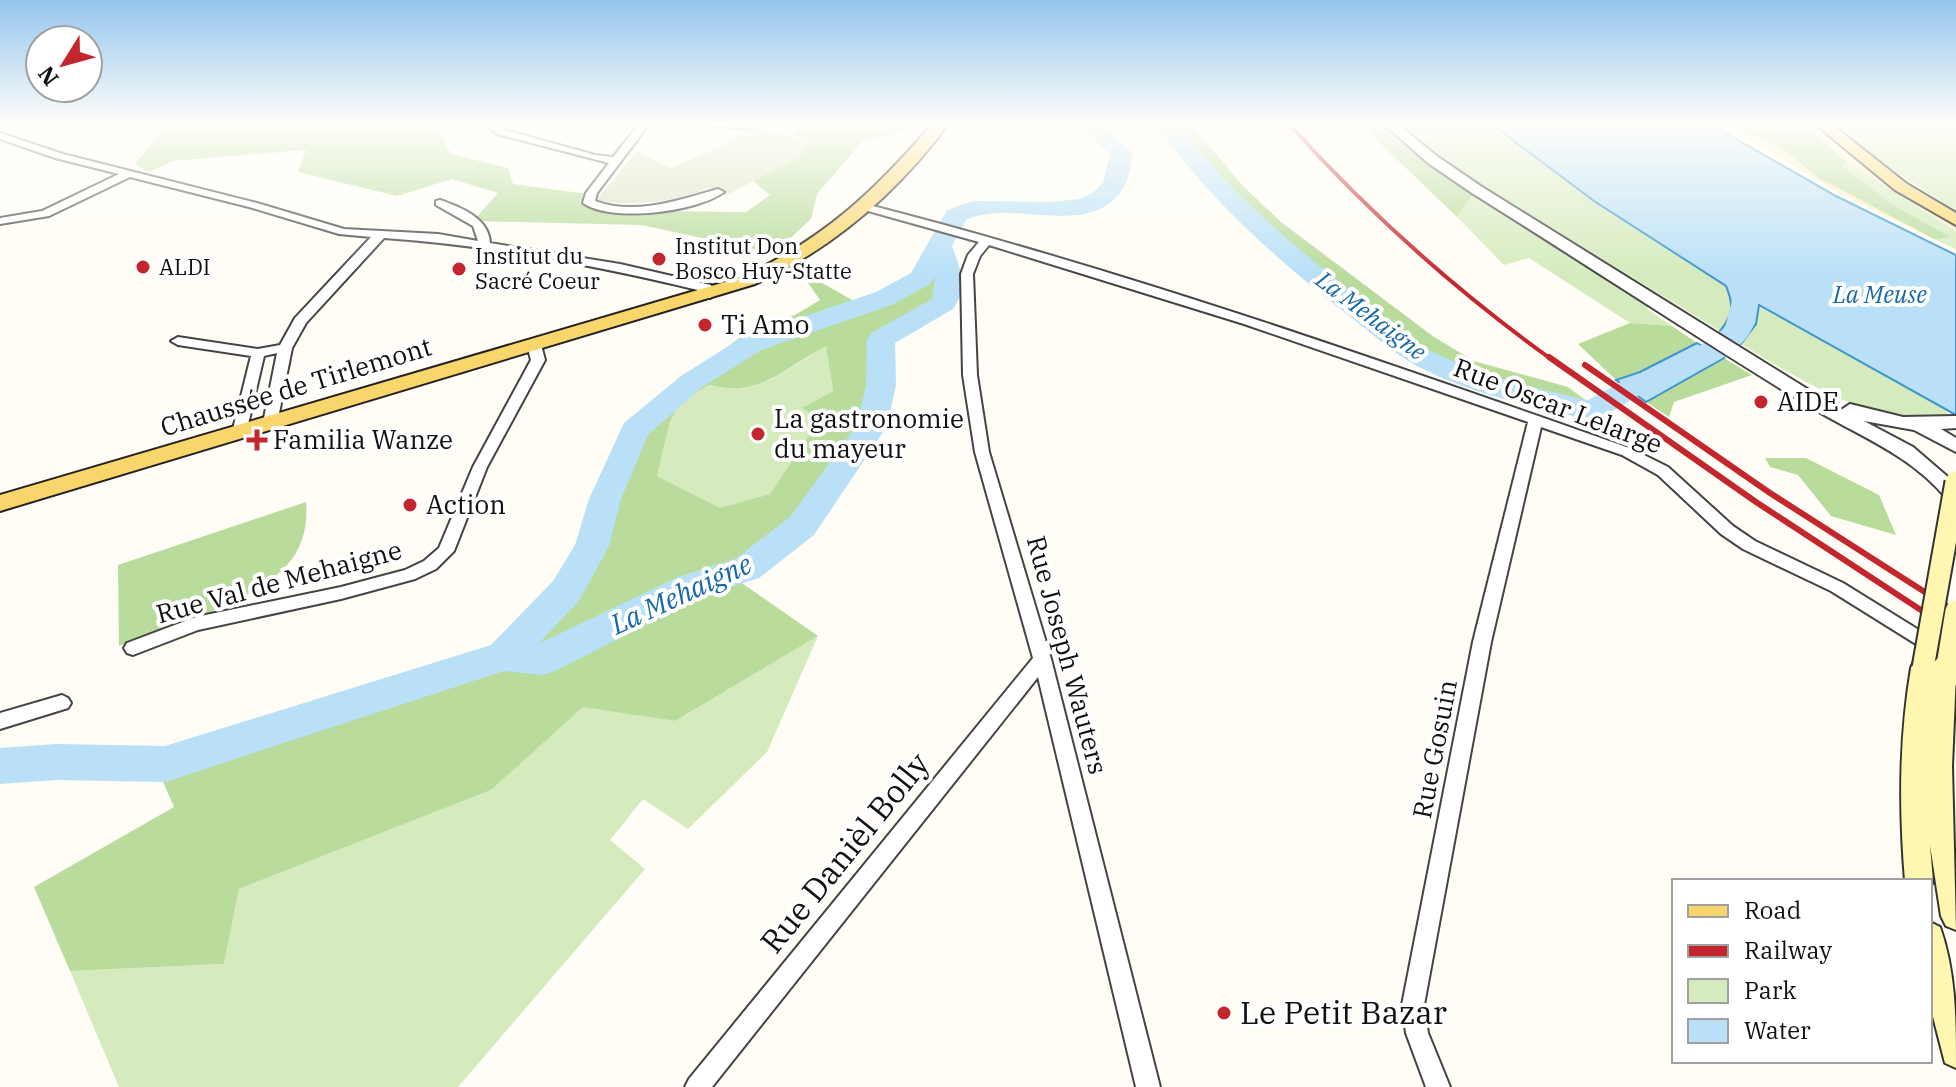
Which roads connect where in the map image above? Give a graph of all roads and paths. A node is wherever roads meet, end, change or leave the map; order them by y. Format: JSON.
{"nodes":[{"id":1,"x":128,"y":174,"type":"joint"},
{"id":2,"x":607,"y":174,"type":"edge"},
{"id":3,"x":895,"y":174,"type":"edge"},
{"id":4,"x":1454,"y":174,"type":"edge"},
{"id":5,"x":1884,"y":174,"type":"edge"},
{"id":6,"x":718,"y":192,"type":"dead end"},
{"id":7,"x":440,"y":203,"type":"dead end"},
{"id":8,"x":865,"y":207,"type":"junction"},
{"id":9,"x":1956,"y":220,"type":"edge"},
{"id":10,"x":0,"y":221,"type":"edge"},
{"id":11,"x":380,"y":235,"type":"junction"},
{"id":12,"x":988,"y":239,"type":"junction"},
{"id":13,"x":484,"y":245,"type":"junction"},
{"id":14,"x":710,"y":294,"type":"junction"},
{"id":15,"x":178,"y":341,"type":"dead end"},
{"id":16,"x":534,"y":345,"type":"junction"},
{"id":17,"x":285,"y":348,"type":"junction"},
{"id":18,"x":258,"y":353,"type":"junction"},
{"id":19,"x":1794,"y":387,"type":"junction"},
{"id":20,"x":1536,"y":420,"type":"junction"},
{"id":21,"x":1956,"y":422,"type":"edge"},
{"id":22,"x":270,"y":423,"type":"junction"},
{"id":23,"x":1921,"y":426,"type":"junction"},
{"id":24,"x":239,"y":433,"type":"junction"},
{"id":25,"x":1956,"y":446,"type":"edge"},
{"id":26,"x":1955,"y":488,"type":"edge"},
{"id":27,"x":0,"y":503,"type":"edge"},
{"id":28,"x":1956,"y":611,"type":"edge"},
{"id":29,"x":133,"y":648,"type":"dead end"},
{"id":30,"x":1042,"y":659,"type":"junction"},
{"id":31,"x":1941,"y":669,"type":"edge"},
{"id":32,"x":62,"y":703,"type":"dead end"},
{"id":33,"x":0,"y":721,"type":"edge"},
{"id":34,"x":1919,"y":879,"type":"edge"},
{"id":35,"x":1956,"y":916,"type":"edge"},
{"id":36,"x":1932,"y":946,"type":"edge"},
{"id":37,"x":1956,"y":1052,"type":"edge"},
{"id":38,"x":697,"y":1087,"type":"edge"},
{"id":39,"x":1148,"y":1087,"type":"edge"},
{"id":40,"x":1438,"y":1087,"type":"edge"}],
"edges":[{"from":1,"to":10,"type":"street"},
{"from":1,"to":11,"type":"street"},
{"from":2,"to":6,"type":"street"},
{"from":3,"to":8,"type":"main road","name":"Chaussée de Tirlemont"},
{"from":4,"to":19,"type":"street"},
{"from":5,"to":9,"type":"main road"},
{"from":7,"to":13,"type":"street"},
{"from":8,"to":12,"type":"street","name":"Rue Oscar Lelarge"},
{"from":8,"to":14,"type":"main road","name":"Chaussée de Tirlemont"},
{"from":11,"to":13,"type":"street"},
{"from":11,"to":17,"type":"street"},
{"from":12,"to":20,"type":"street","name":"Rue Oscar Lelarge"},
{"from":12,"to":30,"type":"street","name":"Rue Joseph Wauters"},
{"from":13,"to":14,"type":"street"},
{"from":14,"to":16,"type":"main road","name":"Chaussée de Tirlemont"},
{"from":15,"to":18,"type":"street"},
{"from":16,"to":22,"type":"main road","name":"Chaussée de Tirlemont"},
{"from":16,"to":29,"type":"street","name":"Rue Val de Mehaigne"},
{"from":17,"to":18,"type":"street"},
{"from":17,"to":22,"type":"street"},
{"from":18,"to":24,"type":"street"},
{"from":19,"to":23,"type":"street"},
{"from":19,"to":26,"type":"street"},
{"from":20,"to":31,"type":"street","name":"Rue Oscar Lelarge"},
{"from":20,"to":40,"type":"street","name":"Rue Gosuin"},
{"from":21,"to":23,"type":"street"},
{"from":22,"to":24,"type":"main road","name":"Chaussée de Tirlemont"},
{"from":23,"to":25,"type":"street"},
{"from":24,"to":27,"type":"main road","name":"Chaussée de Tirlemont"},
{"from":26,"to":31,"type":"main road","bridge":true},
{"from":28,"to":31,"type":"main road","bridge":true},
{"from":30,"to":38,"type":"street","name":"Rue Danièl Bolly"},
{"from":30,"to":39,"type":"street","name":"Rue Joseph Wauters"},
{"from":31,"to":34,"type":"main road"},
{"from":31,"to":35,"type":"main road"},
{"from":32,"to":33,"type":"street"},
{"from":36,"to":37,"type":"main road"}]}
